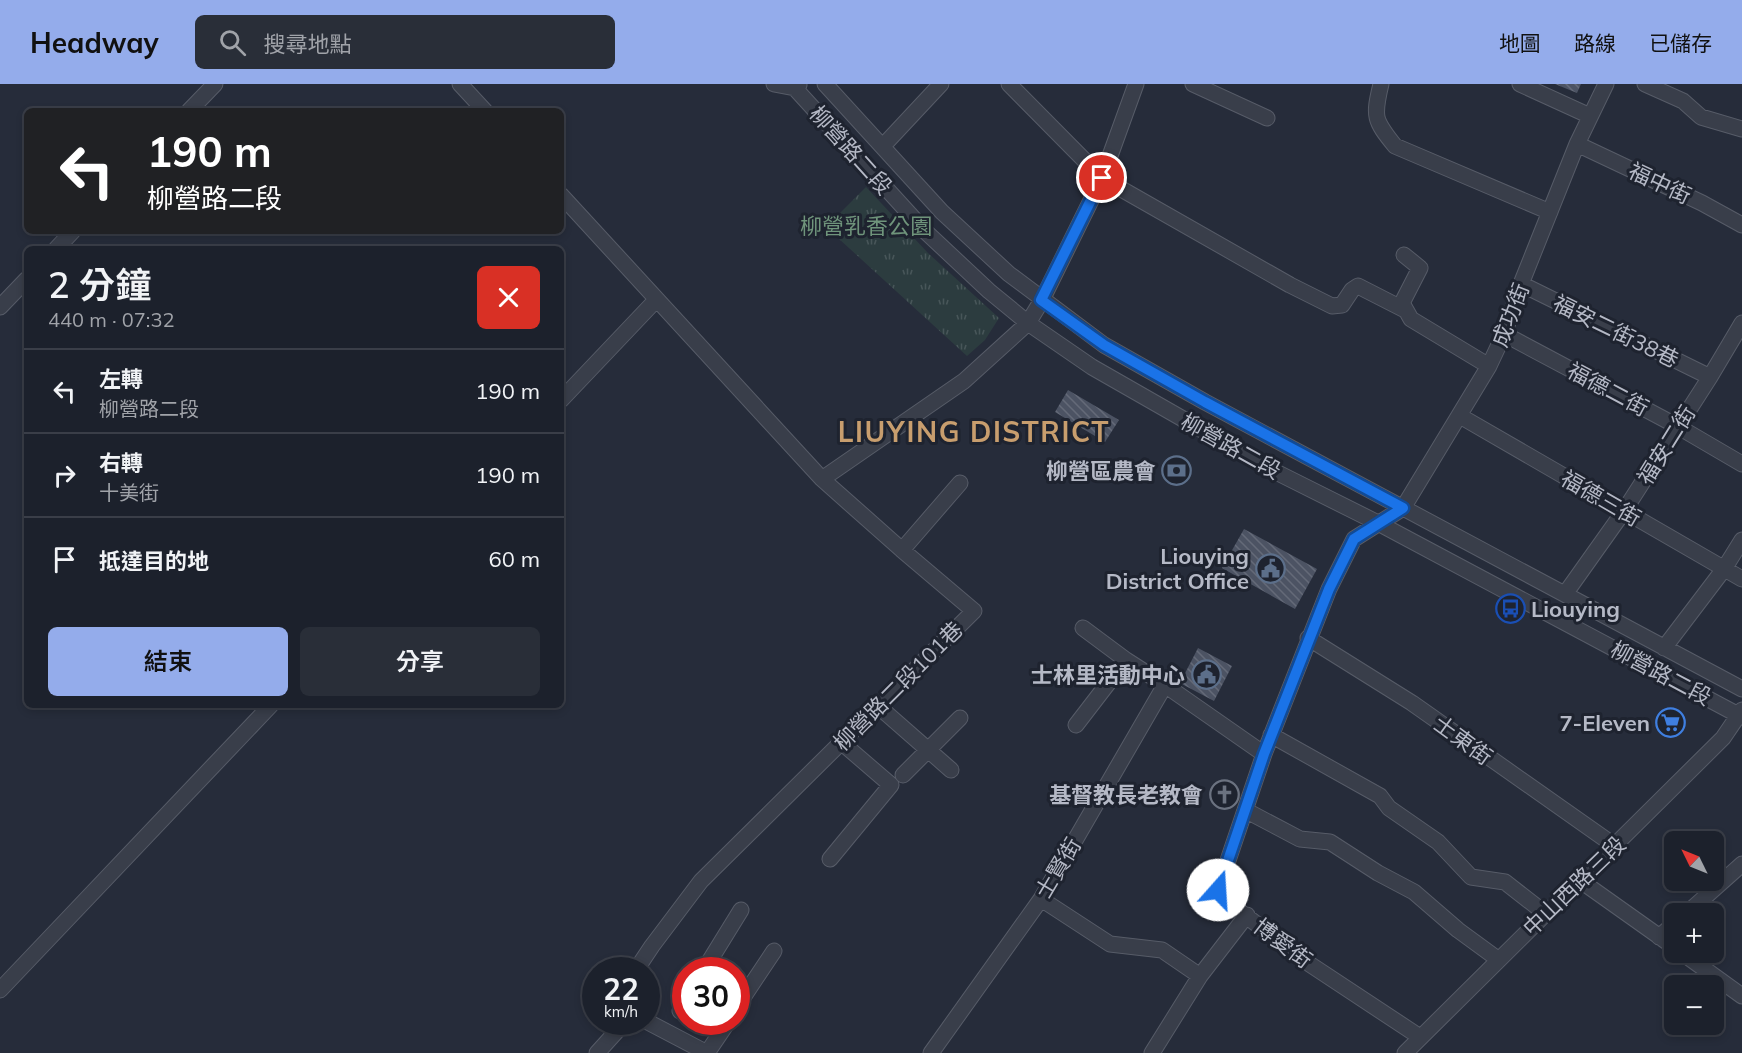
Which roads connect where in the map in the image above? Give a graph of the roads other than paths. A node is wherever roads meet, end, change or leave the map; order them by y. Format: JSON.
{"nodes":[{"id":1,"x":215,"y":84,"type":"edge"},
{"id":2,"x":460,"y":84,"type":"edge"},
{"id":3,"x":774,"y":84,"type":"edge"},
{"id":4,"x":825,"y":84,"type":"edge"},
{"id":5,"x":941,"y":84,"type":"edge"},
{"id":6,"x":1009,"y":84,"type":"edge"},
{"id":7,"x":1136,"y":84,"type":"edge"},
{"id":8,"x":1193,"y":84,"type":"edge"},
{"id":9,"x":1381,"y":84,"type":"edge"},
{"id":10,"x":1520,"y":84,"type":"edge"},
{"id":11,"x":1606,"y":84,"type":"edge"},
{"id":12,"x":1645,"y":84,"type":"edge"},
{"id":13,"x":795,"y":85,"type":"edge"},
{"id":14,"x":192,"y":108,"type":"edge"},
{"id":15,"x":482,"y":108,"type":"edge"},
{"id":16,"x":1590,"y":116,"type":"junction"},
{"id":17,"x":1267,"y":118,"type":"dead end"},
{"id":18,"x":1742,"y":129,"type":"edge"},
{"id":19,"x":1577,"y":144,"type":"junction"},
{"id":20,"x":883,"y":146,"type":"junction"},
{"id":21,"x":1102,"y":178,"type":"junction"},
{"id":22,"x":564,"y":198,"type":"edge"},
{"id":23,"x":1550,"y":212,"type":"junction"},
{"id":24,"x":1742,"y":225,"type":"edge"},
{"id":25,"x":70,"y":234,"type":"edge"},
{"id":26,"x":59,"y":246,"type":"edge"},
{"id":27,"x":1404,"y":255,"type":"dead end"},
{"id":28,"x":24,"y":282,"type":"edge"},
{"id":29,"x":1521,"y":284,"type":"junction"},
{"id":30,"x":656,"y":300,"type":"junction"},
{"id":31,"x":1041,"y":300,"type":"junction"},
{"id":32,"x":0,"y":307,"type":"edge"},
{"id":33,"x":1405,"y":310,"type":"junction"},
{"id":34,"x":1028,"y":323,"type":"junction"},
{"id":35,"x":1742,"y":324,"type":"edge"},
{"id":36,"x":1504,"y":334,"type":"junction"},
{"id":37,"x":1489,"y":366,"type":"junction"},
{"id":38,"x":1710,"y":377,"type":"junction"},
{"id":39,"x":564,"y":397,"type":"edge"},
{"id":40,"x":1460,"y":416,"type":"junction"},
{"id":41,"x":1677,"y":426,"type":"junction"},
{"id":42,"x":1742,"y":464,"type":"edge"},
{"id":43,"x":822,"y":479,"type":"junction"},
{"id":44,"x":960,"y":483,"type":"dead end"},
{"id":45,"x":1403,"y":508,"type":"junction"},
{"id":46,"x":1624,"y":511,"type":"junction"},
{"id":47,"x":1378,"y":523,"type":"junction"},
{"id":48,"x":1742,"y":540,"type":"edge"},
{"id":49,"x":902,"y":550,"type":"junction"},
{"id":50,"x":1724,"y":569,"type":"junction"},
{"id":51,"x":1742,"y":579,"type":"edge"},
{"id":52,"x":1565,"y":594,"type":"junction"},
{"id":53,"x":1083,"y":628,"type":"dead end"},
{"id":54,"x":1308,"y":638,"type":"junction"},
{"id":55,"x":1664,"y":648,"type":"junction"},
{"id":56,"x":1126,"y":660,"type":"junction"},
{"id":57,"x":1165,"y":685,"type":"junction"},
{"id":58,"x":1742,"y":689,"type":"edge"},
{"id":59,"x":878,"y":706,"type":"junction"},
{"id":60,"x":268,"y":708,"type":"edge"},
{"id":61,"x":1741,"y":714,"type":"edge"},
{"id":62,"x":960,"y":718,"type":"dead end"},
{"id":63,"x":1076,"y":725,"type":"dead end"},
{"id":64,"x":1271,"y":735,"type":"junction"},
{"id":65,"x":841,"y":742,"type":"junction"},
{"id":66,"x":928,"y":750,"type":"junction"},
{"id":67,"x":1264,"y":754,"type":"junction"},
{"id":68,"x":951,"y":770,"type":"dead end"},
{"id":69,"x":903,"y":775,"type":"dead end"},
{"id":70,"x":1245,"y":810,"type":"junction"},
{"id":71,"x":1615,"y":846,"type":"junction"},
{"id":72,"x":830,"y":859,"type":"dead end"},
{"id":73,"x":1742,"y":864,"type":"edge"},
{"id":74,"x":1581,"y":880,"type":"junction"},
{"id":75,"x":1041,"y":899,"type":"junction"},
{"id":76,"x":1698,"y":903,"type":"edge"},
{"id":77,"x":741,"y":910,"type":"dead end"},
{"id":78,"x":1546,"y":914,"type":"junction"},
{"id":79,"x":1247,"y":915,"type":"junction"},
{"id":80,"x":1664,"y":933,"type":"edge"},
{"id":81,"x":1659,"y":937,"type":"junction"},
{"id":82,"x":1664,"y":940,"type":"edge"},
{"id":83,"x":774,"y":951,"type":"dead end"},
{"id":84,"x":645,"y":957,"type":"edge"},
{"id":85,"x":712,"y":957,"type":"edge"},
{"id":86,"x":1498,"y":960,"type":"junction"},
{"id":87,"x":1699,"y":963,"type":"edge"},
{"id":88,"x":1200,"y":976,"type":"junction"},
{"id":89,"x":750,"y":987,"type":"edge"},
{"id":90,"x":1739,"y":989,"type":"edge"},
{"id":91,"x":0,"y":990,"type":"edge"},
{"id":92,"x":660,"y":1028,"type":"edge"},
{"id":93,"x":613,"y":1035,"type":"edge"},
{"id":94,"x":719,"y":1035,"type":"edge"},
{"id":95,"x":1420,"y":1036,"type":"junction"},
{"id":96,"x":597,"y":1053,"type":"edge"},
{"id":97,"x":707,"y":1053,"type":"edge"},
{"id":98,"x":931,"y":1053,"type":"edge"},
{"id":99,"x":1152,"y":1053,"type":"edge"},
{"id":100,"x":1405,"y":1053,"type":"edge"}],
"edges":[{"from":1,"to":14,"type":"street"},
{"from":2,"to":15,"type":"street"},
{"from":3,"to":13,"type":"street"},
{"from":4,"to":20,"type":"street","name":"柳營路二段"},
{"from":5,"to":20,"type":"street"},
{"from":6,"to":21,"type":"street"},
{"from":7,"to":21,"type":"street"},
{"from":8,"to":17,"type":"street"},
{"from":9,"to":23,"type":"street"},
{"from":10,"to":16,"type":"street"},
{"from":11,"to":16,"type":"street","name":"成功街"},
{"from":12,"to":18,"type":"street"},
{"from":13,"to":34,"type":"street","name":"柳營路二段"},
{"from":16,"to":19,"type":"street","name":"成功街"},
{"from":19,"to":23,"type":"street","name":"成功街"},
{"from":19,"to":24,"type":"street","name":"福中街"},
{"from":20,"to":31,"type":"street","name":"柳營路二段"},
{"from":21,"to":31,"type":"street"},
{"from":21,"to":33,"type":"street"},
{"from":22,"to":30,"type":"street","name":"柳營路二段101巷"},
{"from":23,"to":29,"type":"street","name":"成功街"},
{"from":25,"to":26,"type":"street"},
{"from":27,"to":33,"type":"street"},
{"from":28,"to":32,"type":"street"},
{"from":29,"to":36,"type":"street","name":"成功街"},
{"from":29,"to":38,"type":"street","name":"福安二街38巷"},
{"from":30,"to":39,"type":"street"},
{"from":30,"to":43,"type":"street","name":"柳營路二段101巷"},
{"from":31,"to":34,"type":"street"},
{"from":31,"to":45,"type":"street","name":"柳營路二段"},
{"from":33,"to":37,"type":"street"},
{"from":34,"to":43,"type":"street"},
{"from":34,"to":47,"type":"street","name":"柳營路二段"},
{"from":35,"to":38,"type":"street","name":"福安二街"},
{"from":36,"to":37,"type":"street","name":"成功街"},
{"from":36,"to":41,"type":"street","name":"福德二街"},
{"from":37,"to":40,"type":"street","name":"成功街"},
{"from":38,"to":41,"type":"street","name":"福安二街"},
{"from":40,"to":45,"type":"street","name":"成功街"},
{"from":40,"to":46,"type":"street","name":"福德三街"},
{"from":41,"to":42,"type":"street","name":"福德二街"},
{"from":41,"to":46,"type":"street","name":"福安二街"},
{"from":43,"to":49,"type":"street","name":"柳營路二段101巷"},
{"from":44,"to":49,"type":"street"},
{"from":45,"to":47,"type":"street","name":"成功街"},
{"from":45,"to":52,"type":"street","name":"柳營路二段"},
{"from":46,"to":50,"type":"street","name":"福德三街"},
{"from":46,"to":52,"type":"street","name":"福安二街"},
{"from":47,"to":54,"type":"street","name":"博愛街"},
{"from":47,"to":61,"type":"street","name":"柳營路二段"},
{"from":48,"to":50,"type":"street"},
{"from":49,"to":59,"type":"street","name":"柳營路二段101巷"},
{"from":50,"to":51,"type":"street","name":"福德三街"},
{"from":50,"to":55,"type":"street"},
{"from":52,"to":55,"type":"street","name":"柳營路二段"},
{"from":53,"to":56,"type":"street"},
{"from":54,"to":64,"type":"street","name":"博愛街"},
{"from":54,"to":71,"type":"street","name":"士東街"},
{"from":55,"to":58,"type":"street","name":"柳營路二段"},
{"from":56,"to":57,"type":"street"},
{"from":56,"to":63,"type":"street"},
{"from":57,"to":67,"type":"street"},
{"from":57,"to":75,"type":"street","name":"士賢街"},
{"from":59,"to":65,"type":"street","name":"柳營路二段101巷"},
{"from":59,"to":66,"type":"street"},
{"from":60,"to":91,"type":"street"},
{"from":61,"to":71,"type":"street","name":"中山西路三段"},
{"from":62,"to":66,"type":"street"},
{"from":64,"to":67,"type":"street","name":"博愛街"},
{"from":64,"to":78,"type":"street"},
{"from":65,"to":72,"type":"street"},
{"from":65,"to":84,"type":"street","name":"柳營路二段101巷"},
{"from":66,"to":68,"type":"street"},
{"from":66,"to":69,"type":"street"},
{"from":67,"to":70,"type":"street","name":"博愛街"},
{"from":70,"to":79,"type":"street","name":"博愛街"},
{"from":70,"to":86,"type":"street"},
{"from":71,"to":74,"type":"street","name":"中山西路三段"},
{"from":73,"to":76,"type":"street"},
{"from":74,"to":78,"type":"street","name":"中山西路三段"},
{"from":74,"to":81,"type":"street"},
{"from":75,"to":88,"type":"street"},
{"from":75,"to":98,"type":"street","name":"士賢街"},
{"from":77,"to":85,"type":"street"},
{"from":78,"to":86,"type":"street","name":"中山西路三段"},
{"from":79,"to":88,"type":"street"},
{"from":79,"to":95,"type":"street","name":"博愛街"},
{"from":80,"to":81,"type":"street"},
{"from":81,"to":82,"type":"street"},
{"from":83,"to":89,"type":"street"},
{"from":86,"to":95,"type":"street","name":"中山西路三段"},
{"from":87,"to":90,"type":"street"},
{"from":88,"to":99,"type":"street"},
{"from":92,"to":97,"type":"street"},
{"from":93,"to":96,"type":"street"},
{"from":94,"to":97,"type":"street"},
{"from":95,"to":100,"type":"street","name":"中山西路三段"}]}
